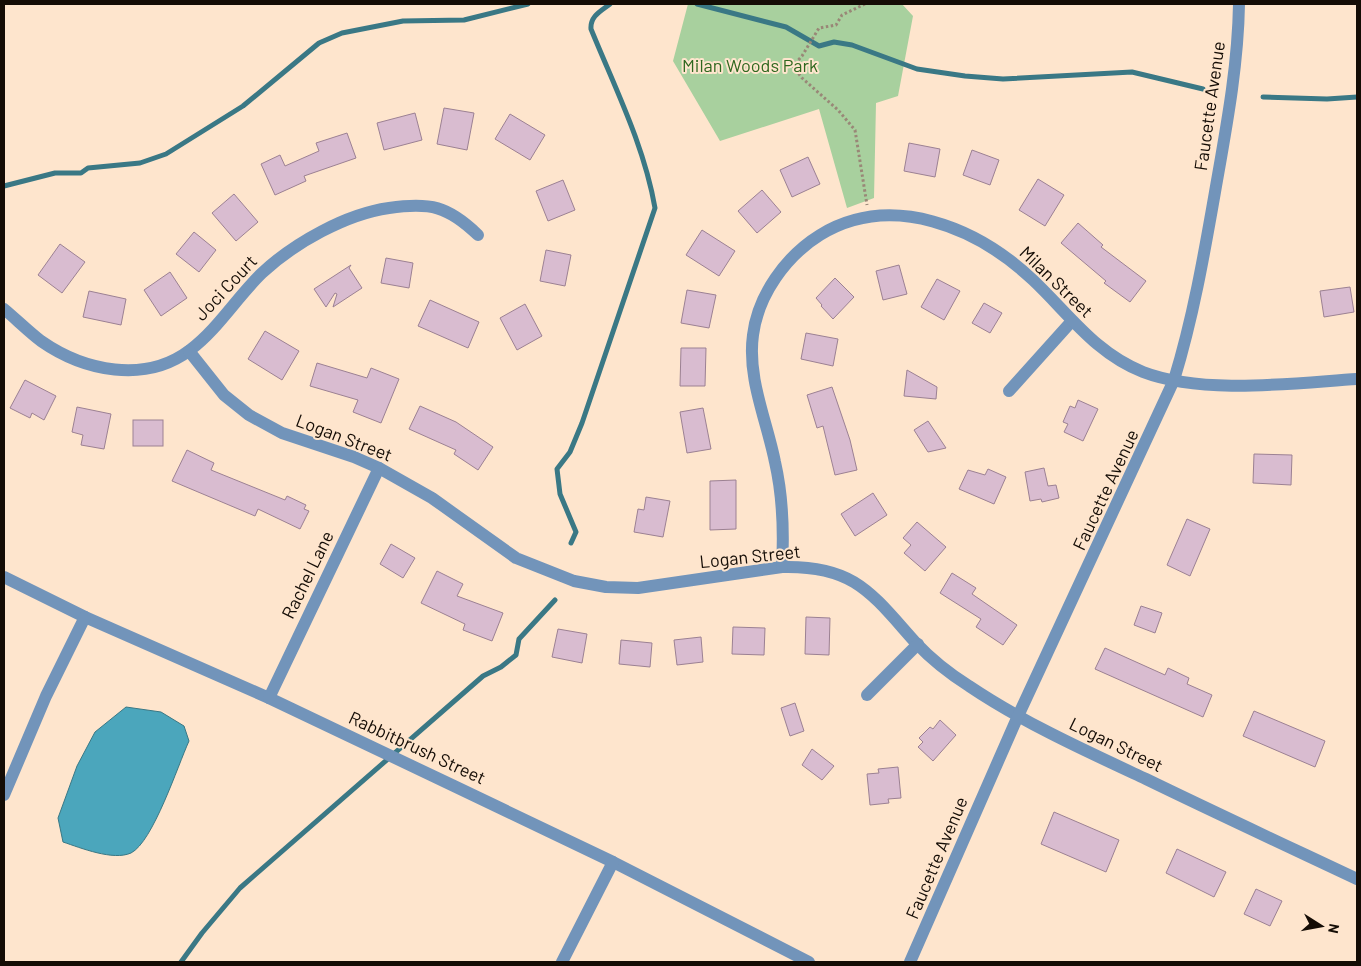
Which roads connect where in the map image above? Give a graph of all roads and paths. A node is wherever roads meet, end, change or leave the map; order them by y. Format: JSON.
{"nodes":[{"id":1,"x":865,"y":4,"type":"edge"},
{"id":2,"x":1239,"y":4,"type":"edge"},
{"id":3,"x":868,"y":216,"type":"junction"},
{"id":4,"x":478,"y":235,"type":"dead end"},
{"id":5,"x":4,"y":309,"type":"edge"},
{"id":6,"x":1071,"y":322,"type":"junction"},
{"id":7,"x":189,"y":351,"type":"junction"},
{"id":8,"x":1357,"y":379,"type":"edge"},
{"id":9,"x":1174,"y":380,"type":"junction"},
{"id":10,"x":1009,"y":391,"type":"dead end"},
{"id":11,"x":379,"y":468,"type":"junction"},
{"id":12,"x":782,"y":567,"type":"junction"},
{"id":13,"x":4,"y":577,"type":"edge"},
{"id":14,"x":85,"y":617,"type":"junction"},
{"id":15,"x":918,"y":644,"type":"junction"},
{"id":16,"x":867,"y":695,"type":"dead end"},
{"id":17,"x":269,"y":698,"type":"junction"},
{"id":18,"x":1018,"y":716,"type":"junction"},
{"id":19,"x":4,"y":794,"type":"edge"},
{"id":20,"x":613,"y":862,"type":"junction"},
{"id":21,"x":1357,"y":879,"type":"edge"},
{"id":22,"x":562,"y":962,"type":"edge"},
{"id":23,"x":809,"y":962,"type":"edge"},
{"id":24,"x":910,"y":962,"type":"edge"}],
"edges":[{"from":1,"to":3,"type":"path"},
{"from":2,"to":9,"type":"street","name":"Faucette Avenue"},
{"from":3,"to":6,"type":"street","name":"Milan Street"},
{"from":3,"to":12,"type":"street","name":"Milan Street"},
{"from":4,"to":7,"type":"street","name":"Joci Court"},
{"from":5,"to":7,"type":"street","name":"Joci Court"},
{"from":6,"to":9,"type":"street","name":"Milan Street"},
{"from":6,"to":10,"type":"street"},
{"from":7,"to":11,"type":"street","name":"Logan Street"},
{"from":8,"to":9,"type":"street","name":"Milan Street"},
{"from":9,"to":18,"type":"street","name":"Faucette Avenue"},
{"from":11,"to":12,"type":"street","name":"Logan Street"},
{"from":11,"to":17,"type":"street","name":"Rachel Lane"},
{"from":12,"to":15,"type":"street","name":"Logan Street"},
{"from":13,"to":14,"type":"street","name":"Rabbitbrush Street"},
{"from":14,"to":17,"type":"street","name":"Rabbitbrush Street"},
{"from":14,"to":19,"type":"street"},
{"from":15,"to":16,"type":"street"},
{"from":15,"to":18,"type":"street","name":"Logan Street"},
{"from":17,"to":20,"type":"street","name":"Rabbitbrush Street"},
{"from":18,"to":21,"type":"street","name":"Logan Street"},
{"from":18,"to":24,"type":"street","name":"Faucette Avenue"},
{"from":20,"to":22,"type":"street"},
{"from":20,"to":23,"type":"street","name":"Rabbitbrush Street"}]}
